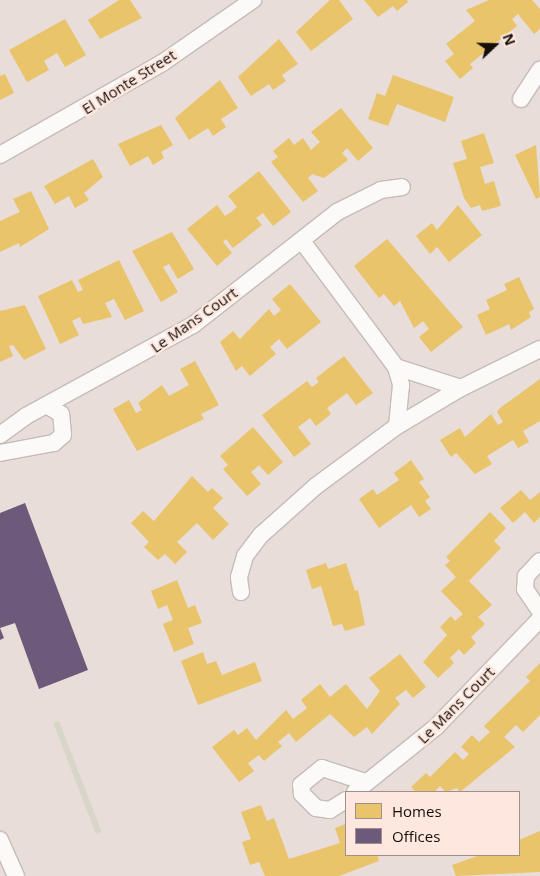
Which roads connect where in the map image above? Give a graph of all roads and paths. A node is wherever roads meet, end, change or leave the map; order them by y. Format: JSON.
{"nodes":[{"id":1,"x":253,"y":0,"type":"edge"},
{"id":2,"x":540,"y":70,"type":"edge"},
{"id":3,"x":521,"y":99,"type":"dead end"},
{"id":4,"x":0,"y":155,"type":"edge"},
{"id":5,"x":402,"y":187,"type":"dead end"},
{"id":6,"x":302,"y":241,"type":"junction"},
{"id":7,"x":540,"y":349,"type":"edge"},
{"id":8,"x":396,"y":367,"type":"junction"},
{"id":9,"x":461,"y":388,"type":"junction"},
{"id":10,"x":46,"y":405,"type":"junction"},
{"id":11,"x":397,"y":426,"type":"junction"},
{"id":12,"x":0,"y":435,"type":"edge"},
{"id":13,"x":0,"y":453,"type":"edge"},
{"id":14,"x":540,"y":561,"type":"edge"},
{"id":15,"x":241,"y":592,"type":"dead end"},
{"id":16,"x":540,"y":611,"type":"edge"},
{"id":17,"x":540,"y":619,"type":"edge"},
{"id":18,"x":360,"y":787,"type":"edge"},
{"id":19,"x":345,"y":801,"type":"edge"},
{"id":20,"x":0,"y":840,"type":"edge"},
{"id":21,"x":16,"y":876,"type":"edge"}],
"edges":[{"from":1,"to":4,"type":"street","name":"El Monte Street"},
{"from":2,"to":3,"type":"street"},
{"from":5,"to":6,"type":"street","name":"Le Mans Court"},
{"from":6,"to":8,"type":"street"},
{"from":6,"to":10,"type":"street","name":"Le Mans Court"},
{"from":7,"to":9,"type":"street"},
{"from":8,"to":9,"type":"street"},
{"from":8,"to":11,"type":"street"},
{"from":9,"to":11,"type":"street"},
{"from":10,"to":12,"type":"street","name":"Le Mans Court"},
{"from":10,"to":13,"type":"street"},
{"from":11,"to":15,"type":"street"},
{"from":14,"to":16,"type":"street"},
{"from":17,"to":18,"type":"street","name":"Le Mans Court"},
{"from":18,"to":19,"type":"street","name":"Le Mans Court"},
{"from":20,"to":21,"type":"street"}]}
